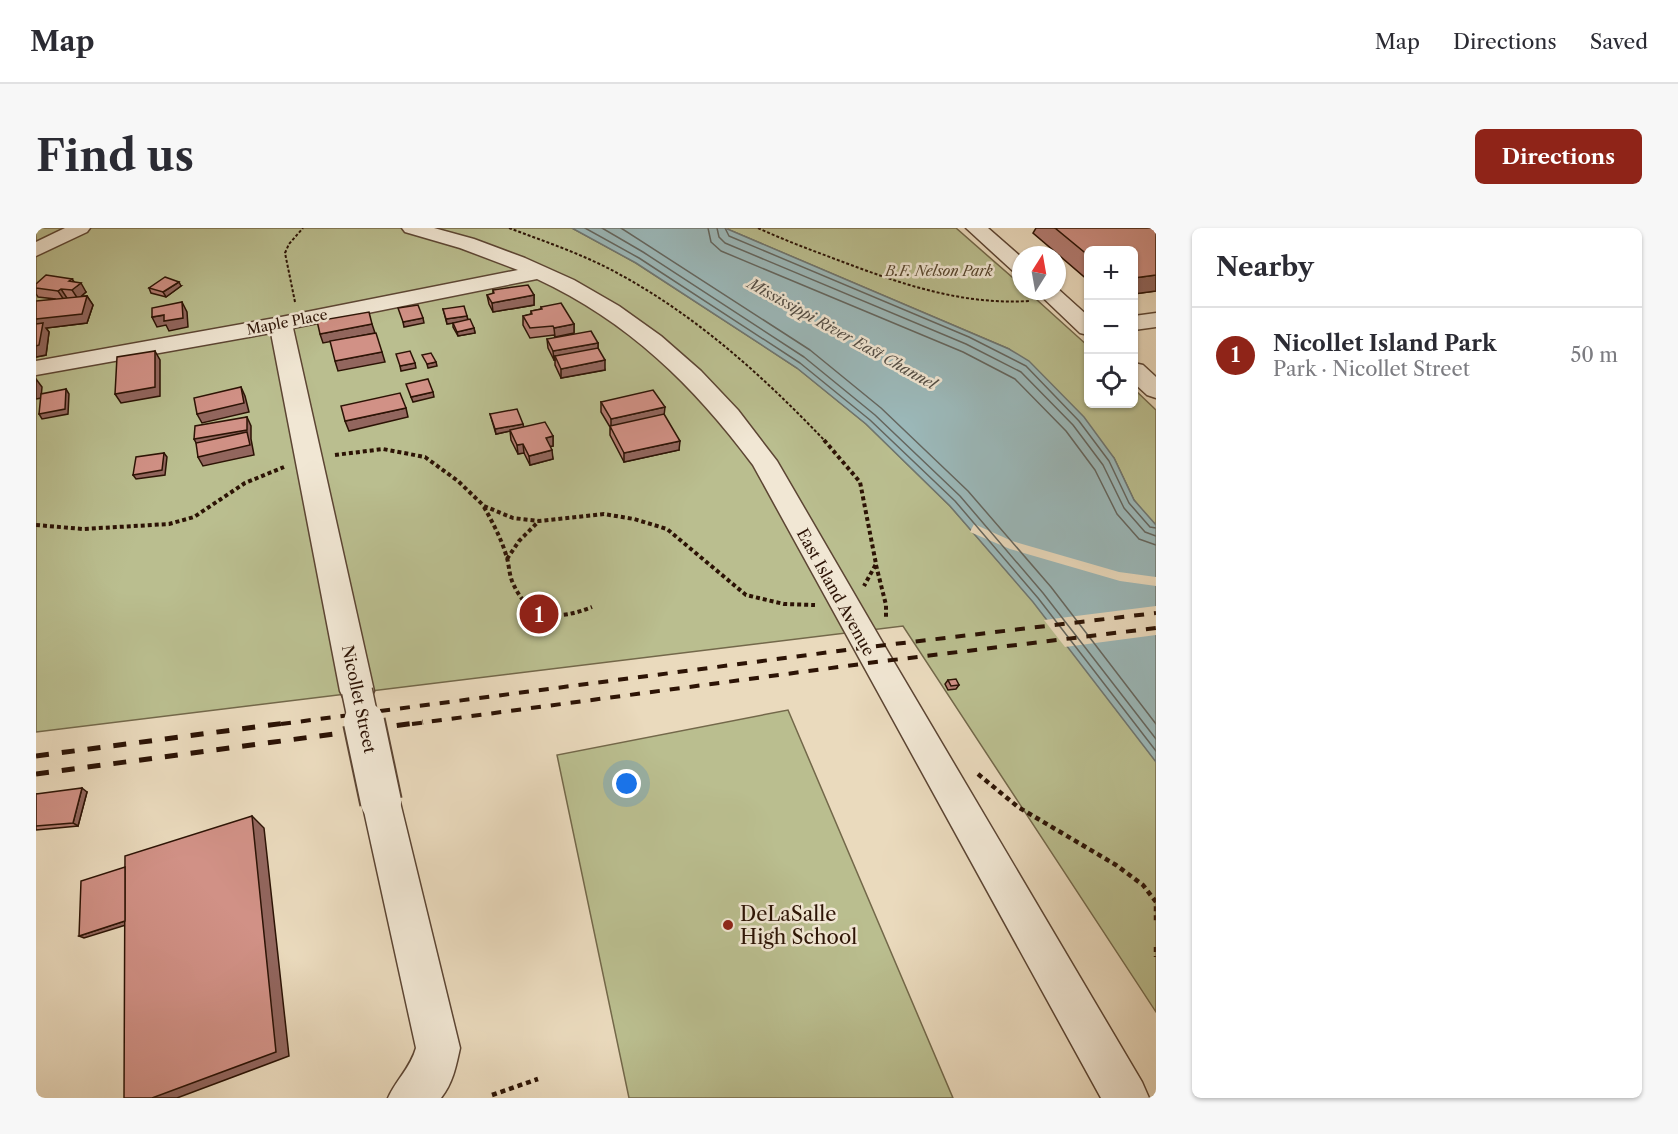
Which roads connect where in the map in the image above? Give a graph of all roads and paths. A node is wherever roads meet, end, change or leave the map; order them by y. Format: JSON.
{"nodes":[{"id":1,"x":80,"y":228,"type":"edge"},
{"id":2,"x":303,"y":228,"type":"edge"},
{"id":3,"x":412,"y":228,"type":"edge"},
{"id":4,"x":509,"y":228,"type":"edge"},
{"id":5,"x":758,"y":228,"type":"edge"},
{"id":6,"x":1004,"y":228,"type":"edge"},
{"id":7,"x":979,"y":230,"type":"edge"},
{"id":8,"x":36,"y":250,"type":"edge"},
{"id":9,"x":1012,"y":260,"type":"edge"},
{"id":10,"x":538,"y":272,"type":"junction"},
{"id":11,"x":1020,"y":300,"type":"edge"},
{"id":12,"x":1045,"y":300,"type":"edge"},
{"id":13,"x":289,"y":318,"type":"junction"},
{"id":14,"x":1156,"y":320,"type":"edge"},
{"id":15,"x":1138,"y":322,"type":"edge"},
{"id":16,"x":1084,"y":325,"type":"edge"},
{"id":17,"x":36,"y":368,"type":"edge"},
{"id":18,"x":1138,"y":374,"type":"edge"},
{"id":19,"x":1156,"y":390,"type":"edge"},
{"id":20,"x":334,"y":456,"type":"dead end"},
{"id":21,"x":285,"y":467,"type":"dead end"},
{"id":22,"x":484,"y":506,"type":"junction"},
{"id":23,"x":539,"y":521,"type":"junction"},
{"id":24,"x":36,"y":525,"type":"edge"},
{"id":25,"x":507,"y":559,"type":"junction"},
{"id":26,"x":861,"y":592,"type":"dead end"},
{"id":27,"x":815,"y":605,"type":"dead end"},
{"id":28,"x":592,"y":608,"type":"dead end"},
{"id":29,"x":974,"y":770,"type":"dead end"},
{"id":30,"x":1156,"y":921,"type":"edge"},
{"id":31,"x":1156,"y":946,"type":"edge"},
{"id":32,"x":1156,"y":957,"type":"edge"},
{"id":33,"x":538,"y":1079,"type":"dead end"},
{"id":34,"x":422,"y":1086,"type":"edge"},
{"id":35,"x":492,"y":1095,"type":"dead end"},
{"id":36,"x":1126,"y":1098,"type":"edge"}],
"edges":[{"from":1,"to":8,"type":"street"},
{"from":2,"to":13,"type":"path"},
{"from":3,"to":10,"type":"street","name":"East Island Avenue"},
{"from":4,"to":26,"type":"path"},
{"from":5,"to":11,"type":"path"},
{"from":6,"to":7,"type":"street"},
{"from":7,"to":9,"type":"street"},
{"from":10,"to":13,"type":"street","name":"Maple Place"},
{"from":10,"to":36,"type":"street","name":"East Island Avenue"},
{"from":12,"to":16,"type":"street"},
{"from":13,"to":17,"type":"street","name":"Maple Place"},
{"from":13,"to":34,"type":"street","name":"Nicollet Street","bridge":true},
{"from":14,"to":15,"type":"street"},
{"from":18,"to":19,"type":"street"},
{"from":20,"to":22,"type":"path"},
{"from":21,"to":24,"type":"path"},
{"from":22,"to":23,"type":"path"},
{"from":22,"to":25,"type":"path"},
{"from":23,"to":25,"type":"path"},
{"from":23,"to":27,"type":"path"},
{"from":25,"to":28,"type":"path"},
{"from":29,"to":30,"type":"path"},
{"from":31,"to":32,"type":"path"},
{"from":33,"to":35,"type":"path"}]}
